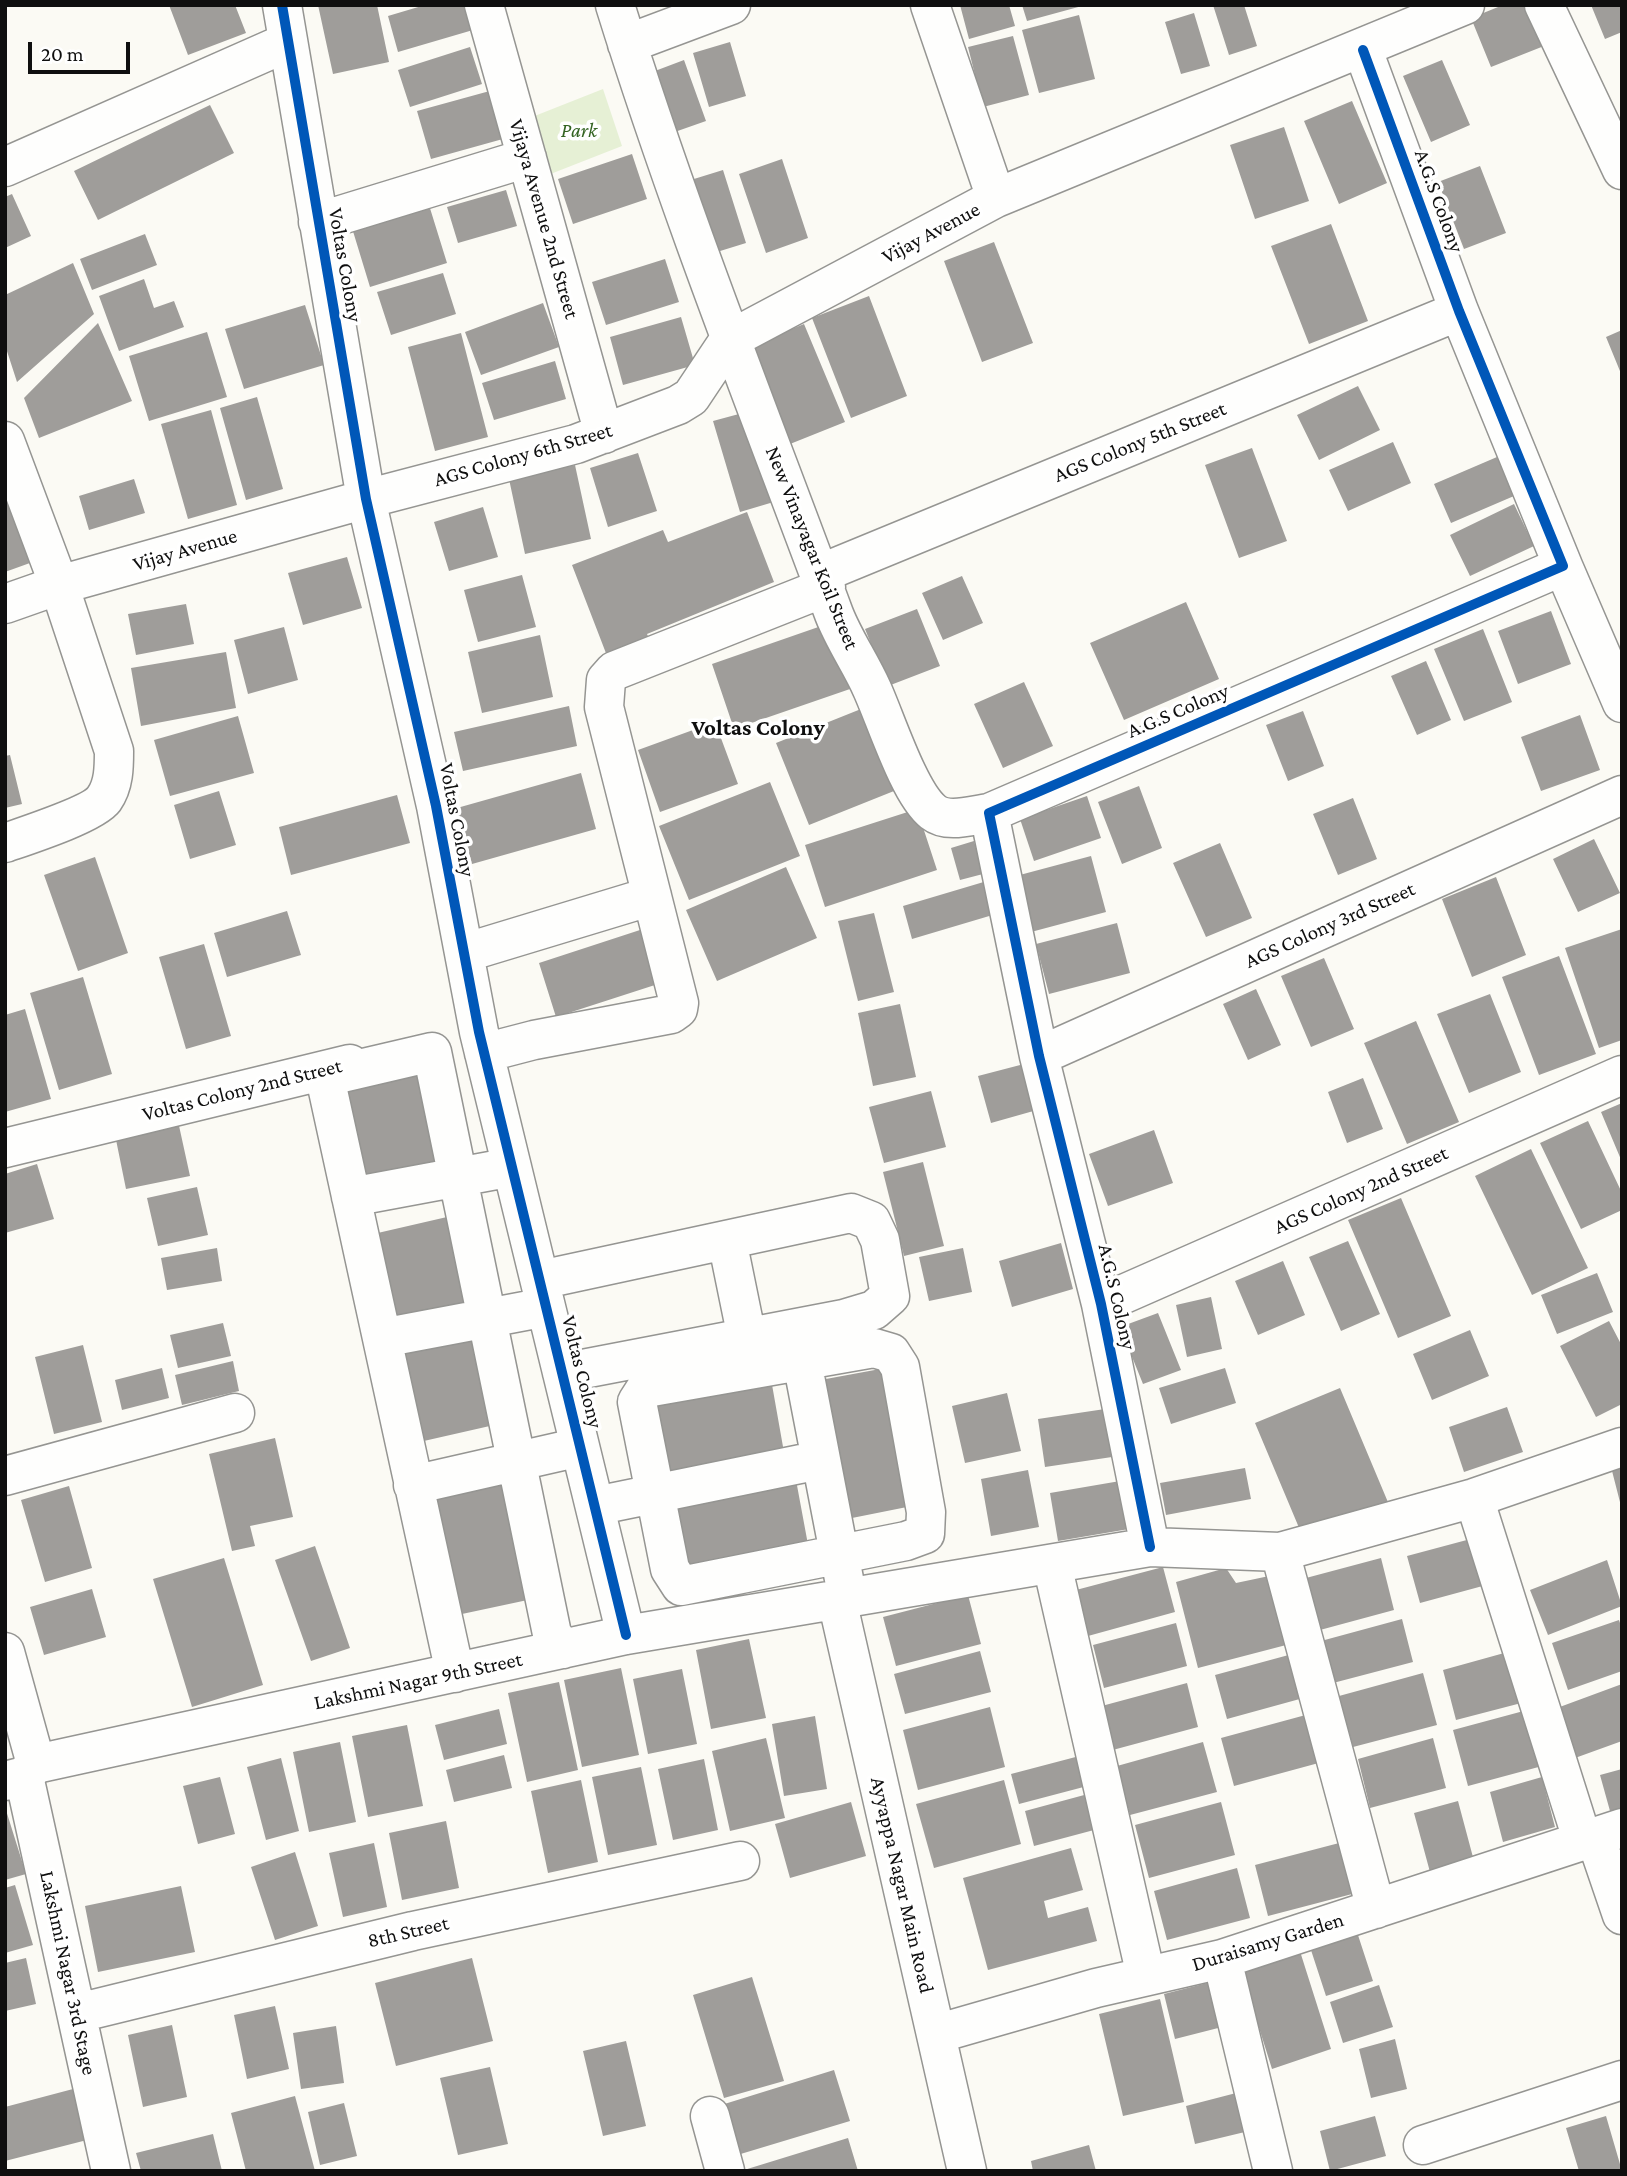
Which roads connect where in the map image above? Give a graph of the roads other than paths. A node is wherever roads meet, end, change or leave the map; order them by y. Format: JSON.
{"nodes":[{"id":1,"x":484,"y":5,"type":"edge"},
{"id":2,"x":615,"y":5,"type":"edge"},
{"id":3,"x":731,"y":5,"type":"edge"},
{"id":4,"x":930,"y":5,"type":"edge"},
{"id":5,"x":1544,"y":5,"type":"edge"},
{"id":6,"x":1452,"y":8,"type":"edge"},
{"id":7,"x":285,"y":23,"type":"edge"},
{"id":8,"x":627,"y":44,"type":"junction"},
{"id":9,"x":1363,"y":50,"type":"junction"},
{"id":10,"x":527,"y":158,"type":"junction"},
{"id":11,"x":5,"y":167,"type":"edge"},
{"id":12,"x":1622,"y":170,"type":"edge"},
{"id":13,"x":996,"y":198,"type":"junction"},
{"id":14,"x":318,"y":222,"type":"junction"},
{"id":15,"x":1459,"y":311,"type":"junction"},
{"id":16,"x":729,"y":340,"type":"junction"},
{"id":17,"x":604,"y":434,"type":"junction"},
{"id":18,"x":5,"y":441,"type":"edge"},
{"id":19,"x":366,"y":499,"type":"junction"},
{"id":20,"x":1563,"y":566,"type":"junction"},
{"id":21,"x":824,"y":580,"type":"junction"},
{"id":22,"x":60,"y":585,"type":"junction"},
{"id":23,"x":5,"y":604,"type":"edge"},
{"id":24,"x":1622,"y":704,"type":"edge"},
{"id":25,"x":1622,"y":795,"type":"edge"},
{"id":26,"x":989,"y":813,"type":"junction"},
{"id":27,"x":5,"y":843,"type":"edge"},
{"id":28,"x":652,"y":896,"type":"junction"},
{"id":29,"x":464,"y":953,"type":"junction"},
{"id":30,"x":482,"y":1043,"type":"junction"},
{"id":31,"x":1039,"y":1056,"type":"junction"},
{"id":32,"x":1622,"y":1075,"type":"edge"},
{"id":33,"x":5,"y":1148,"type":"edge"},
{"id":34,"x":512,"y":1167,"type":"junction"},
{"id":35,"x":457,"y":1177,"type":"junction"},
{"id":36,"x":351,"y":1197,"type":"junction"},
{"id":37,"x":727,"y":1240,"type":"junction"},
{"id":38,"x":543,"y":1293,"type":"junction"},
{"id":39,"x":1101,"y":1304,"type":"junction"},
{"id":40,"x":486,"y":1317,"type":"junction"},
{"id":41,"x":382,"y":1338,"type":"junction"},
{"id":42,"x":747,"y":1338,"type":"junction"},
{"id":43,"x":802,"y":1361,"type":"junction"},
{"id":44,"x":562,"y":1373,"type":"junction"},
{"id":45,"x":235,"y":1413,"type":"dead end"},
{"id":46,"x":580,"y":1447,"type":"junction"},
{"id":47,"x":1622,"y":1447,"type":"edge"},
{"id":48,"x":820,"y":1460,"type":"junction"},
{"id":49,"x":516,"y":1462,"type":"junction"},
{"id":50,"x":5,"y":1476,"type":"edge"},
{"id":51,"x":413,"y":1485,"type":"junction"},
{"id":52,"x":656,"y":1493,"type":"junction"},
{"id":53,"x":1474,"y":1498,"type":"junction"},
{"id":54,"x":595,"y":1506,"type":"junction"},
{"id":55,"x":1150,"y":1547,"type":"junction"},
{"id":56,"x":1280,"y":1552,"type":"junction"},
{"id":57,"x":839,"y":1554,"type":"junction"},
{"id":58,"x":1052,"y":1564,"type":"junction"},
{"id":59,"x":842,"y":1599,"type":"junction"},
{"id":60,"x":626,"y":1635,"type":"junction"},
{"id":61,"x":563,"y":1649,"type":"junction"},
{"id":62,"x":5,"y":1652,"type":"edge"},
{"id":63,"x":455,"y":1673,"type":"junction"},
{"id":64,"x":22,"y":1773,"type":"edge"},
{"id":65,"x":1600,"y":1834,"type":"edge"},
{"id":66,"x":740,"y":1861,"type":"dead end"},
{"id":67,"x":1376,"y":1909,"type":"junction"},
{"id":68,"x":1622,"y":1915,"type":"edge"},
{"id":69,"x":1222,"y":1959,"type":"junction"},
{"id":70,"x":1146,"y":1976,"type":"junction"},
{"id":71,"x":78,"y":2013,"type":"junction"},
{"id":72,"x":936,"y":2034,"type":"junction"},
{"id":73,"x":1622,"y":2080,"type":"edge"},
{"id":74,"x":710,"y":2116,"type":"dead end"},
{"id":75,"x":1423,"y":2145,"type":"dead end"},
{"id":76,"x":111,"y":2171,"type":"edge"},
{"id":77,"x":725,"y":2171,"type":"edge"},
{"id":78,"x":967,"y":2171,"type":"edge"},
{"id":79,"x":1273,"y":2171,"type":"edge"}],
"edges":[{"from":1,"to":10,"type":"street","name":"Vijaya Avenue 2nd Street"},
{"from":2,"to":8,"type":"street"},
{"from":3,"to":8,"type":"street"},
{"from":4,"to":13,"type":"street"},
{"from":5,"to":12,"type":"street"},
{"from":6,"to":9,"type":"street","name":"Vijay Avenue"},
{"from":7,"to":11,"type":"street"},
{"from":7,"to":14,"type":"street","name":"Voltas Colony"},
{"from":8,"to":16,"type":"street"},
{"from":9,"to":13,"type":"street","name":"Vijay Avenue"},
{"from":9,"to":15,"type":"street","name":"A.G.S Colony"},
{"from":10,"to":14,"type":"street"},
{"from":10,"to":17,"type":"street","name":"Vijaya Avenue 2nd Street"},
{"from":13,"to":16,"type":"street","name":"Vijay Avenue"},
{"from":14,"to":19,"type":"street","name":"Voltas Colony"},
{"from":15,"to":20,"type":"street","name":"A.G.S Colony"},
{"from":15,"to":21,"type":"street","name":"AGS Colony 5th Street"},
{"from":16,"to":17,"type":"street","name":"AGS Colony 6th Street"},
{"from":16,"to":21,"type":"street","name":"New Vinayagar Koil Street"},
{"from":17,"to":19,"type":"street","name":"AGS Colony 6th Street"},
{"from":18,"to":22,"type":"street"},
{"from":19,"to":22,"type":"street","name":"Vijay Avenue"},
{"from":19,"to":29,"type":"street","name":"Voltas Colony"},
{"from":20,"to":24,"type":"street"},
{"from":20,"to":26,"type":"street","name":"A.G.S Colony"},
{"from":21,"to":26,"type":"street","name":"New Vinayagar Koil Street"},
{"from":21,"to":28,"type":"street","name":"AGS Colony 5th Street"},
{"from":22,"to":23,"type":"street","name":"Vijay Avenue"},
{"from":22,"to":27,"type":"street"},
{"from":25,"to":31,"type":"street","name":"AGS Colony 3rd Street"},
{"from":26,"to":31,"type":"street","name":"A.G.S Colony"},
{"from":28,"to":29,"type":"street"},
{"from":28,"to":30,"type":"street","name":"Voltas Colony 2nd Street"},
{"from":29,"to":30,"type":"street","name":"Voltas Colony"},
{"from":30,"to":33,"type":"street","name":"Voltas Colony 2nd Street"},
{"from":30,"to":34,"type":"street","name":"Voltas Colony"},
{"from":31,"to":39,"type":"street","name":"A.G.S Colony"},
{"from":32,"to":39,"type":"street","name":"AGS Colony 2nd Street"},
{"from":34,"to":35,"type":"street"},
{"from":34,"to":38,"type":"street","name":"Voltas Colony"},
{"from":35,"to":36,"type":"street"},
{"from":35,"to":36,"type":"street"},
{"from":35,"to":40,"type":"street"},
{"from":36,"to":41,"type":"street"},
{"from":37,"to":38,"type":"street"},
{"from":37,"to":42,"type":"street"},
{"from":37,"to":42,"type":"street"},
{"from":38,"to":40,"type":"street"},
{"from":38,"to":44,"type":"street","name":"Voltas Colony"},
{"from":39,"to":55,"type":"street","name":"A.G.S Colony"},
{"from":40,"to":41,"type":"street"},
{"from":40,"to":49,"type":"street"},
{"from":41,"to":51,"type":"street"},
{"from":42,"to":44,"type":"street"},
{"from":43,"to":48,"type":"street","name":"Ayyappa Nagar Main Road"},
{"from":43,"to":52,"type":"street"},
{"from":43,"to":57,"type":"street"},
{"from":44,"to":46,"type":"street","name":"Voltas Colony"},
{"from":45,"to":50,"type":"street"},
{"from":46,"to":49,"type":"street"},
{"from":46,"to":54,"type":"street","name":"Voltas Colony"},
{"from":47,"to":53,"type":"street","name":"Lakshmi Nagar 9th Street"},
{"from":48,"to":52,"type":"street"},
{"from":48,"to":57,"type":"street","name":"Ayyappa Nagar Main Road"},
{"from":49,"to":51,"type":"street"},
{"from":49,"to":61,"type":"street"},
{"from":51,"to":63,"type":"street"},
{"from":52,"to":54,"type":"street"},
{"from":52,"to":57,"type":"street"},
{"from":53,"to":56,"type":"street","name":"Lakshmi Nagar 9th Street"},
{"from":53,"to":65,"type":"street"},
{"from":54,"to":60,"type":"street","name":"Voltas Colony"},
{"from":55,"to":56,"type":"street","name":"Lakshmi Nagar 9th Street"},
{"from":55,"to":58,"type":"street","name":"Lakshmi Nagar 9th Street"},
{"from":56,"to":67,"type":"street"},
{"from":57,"to":59,"type":"street","name":"Ayyappa Nagar Main Road"},
{"from":58,"to":59,"type":"street","name":"Lakshmi Nagar 9th Street"},
{"from":58,"to":70,"type":"street"},
{"from":59,"to":60,"type":"street","name":"Lakshmi Nagar 9th Street"},
{"from":59,"to":72,"type":"street","name":"Ayyappa Nagar Main Road"},
{"from":60,"to":61,"type":"street","name":"Lakshmi Nagar 9th Street"},
{"from":61,"to":63,"type":"street","name":"Lakshmi Nagar 9th Street"},
{"from":62,"to":64,"type":"street","name":"Lakshmi Nagar 3rd Stage"},
{"from":63,"to":64,"type":"street","name":"Lakshmi Nagar 9th Street"},
{"from":64,"to":71,"type":"street","name":"Lakshmi Nagar 3rd Stage"},
{"from":65,"to":67,"type":"street","name":"Duraisamy Garden"},
{"from":65,"to":68,"type":"street"},
{"from":66,"to":71,"type":"street","name":"8th Street"},
{"from":67,"to":69,"type":"street","name":"Duraisamy Garden"},
{"from":69,"to":70,"type":"street","name":"Duraisamy Garden"},
{"from":69,"to":79,"type":"street"},
{"from":70,"to":72,"type":"street","name":"Duraisamy Garden"},
{"from":71,"to":76,"type":"street","name":"Lakshmi Nagar 3rd Stage"},
{"from":72,"to":78,"type":"street","name":"Ayyappa Nagar Main Road"},
{"from":73,"to":75,"type":"street"},
{"from":74,"to":77,"type":"street"}]}
